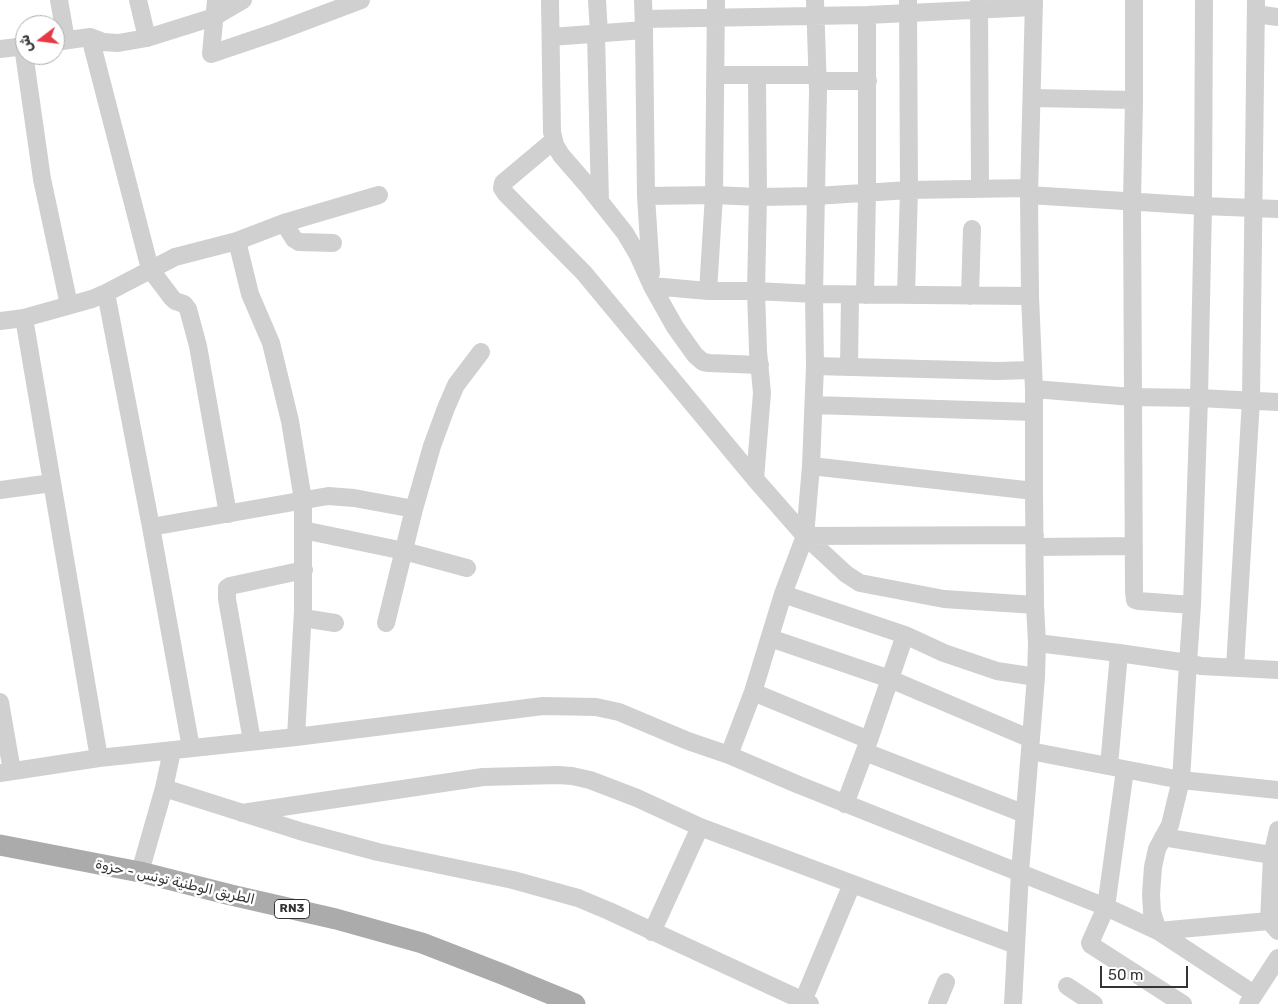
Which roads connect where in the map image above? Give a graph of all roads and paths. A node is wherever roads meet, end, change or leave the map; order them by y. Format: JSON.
{"nodes":[{"id":1,"x":60,"y":0,"type":"edge"},
{"id":2,"x":138,"y":0,"type":"edge"},
{"id":3,"x":242,"y":0,"type":"edge"},
{"id":4,"x":361,"y":0,"type":"edge"},
{"id":5,"x":550,"y":0,"type":"edge"},
{"id":6,"x":597,"y":0,"type":"edge"},
{"id":7,"x":643,"y":0,"type":"edge"},
{"id":8,"x":716,"y":0,"type":"edge"},
{"id":9,"x":1134,"y":0,"type":"edge"},
{"id":10,"x":1204,"y":0,"type":"edge"},
{"id":11,"x":1034,"y":3,"type":"edge"},
{"id":12,"x":980,"y":5,"type":"edge"},
{"id":13,"x":908,"y":7,"type":"edge"},
{"id":14,"x":1256,"y":7,"type":"edge"},
{"id":15,"x":215,"y":8,"type":"edge"},
{"id":16,"x":816,"y":8,"type":"edge"},
{"id":17,"x":60,"y":15,"type":"edge"},
{"id":18,"x":867,"y":15,"type":"junction"},
{"id":19,"x":1278,"y":17,"type":"edge"},
{"id":20,"x":716,"y":18,"type":"junction"},
{"id":21,"x":644,"y":24,"type":"junction"},
{"id":22,"x":598,"y":33,"type":"junction"},
{"id":23,"x":90,"y":37,"type":"junction"},
{"id":24,"x":551,"y":37,"type":"junction"},
{"id":25,"x":147,"y":38,"type":"junction"},
{"id":26,"x":65,"y":40,"type":"edge"},
{"id":27,"x":15,"y":47,"type":"edge"},
{"id":28,"x":0,"y":49,"type":"edge"},
{"id":29,"x":27,"y":65,"type":"edge"},
{"id":30,"x":715,"y":75,"type":"junction"},
{"id":31,"x":757,"y":75,"type":"junction"},
{"id":32,"x":818,"y":78,"type":"junction"},
{"id":33,"x":868,"y":81,"type":"junction"},
{"id":34,"x":1032,"y":98,"type":"junction"},
{"id":35,"x":1134,"y":100,"type":"junction"},
{"id":36,"x":553,"y":141,"type":"junction"},
{"id":37,"x":980,"y":188,"type":"junction"},
{"id":38,"x":909,"y":190,"type":"junction"},
{"id":39,"x":1029,"y":191,"type":"junction"},
{"id":40,"x":867,"y":193,"type":"junction"},
{"id":41,"x":379,"y":195,"type":"dead end"},
{"id":42,"x":714,"y":195,"type":"junction"},
{"id":43,"x":646,"y":196,"type":"junction"},
{"id":44,"x":816,"y":196,"type":"junction"},
{"id":45,"x":758,"y":197,"type":"junction"},
{"id":46,"x":600,"y":202,"type":"junction"},
{"id":47,"x":1132,"y":202,"type":"junction"},
{"id":48,"x":1203,"y":206,"type":"junction"},
{"id":49,"x":1254,"y":208,"type":"junction"},
{"id":50,"x":1278,"y":209,"type":"edge"},
{"id":51,"x":284,"y":223,"type":"junction"},
{"id":52,"x":972,"y":229,"type":"dead end"},
{"id":53,"x":237,"y":241,"type":"junction"},
{"id":54,"x":333,"y":243,"type":"dead end"},
{"id":55,"x":150,"y":269,"type":"junction"},
{"id":56,"x":652,"y":286,"type":"junction"},
{"id":57,"x":708,"y":291,"type":"junction"},
{"id":58,"x":756,"y":291,"type":"junction"},
{"id":59,"x":106,"y":293,"type":"junction"},
{"id":60,"x":814,"y":294,"type":"junction"},
{"id":61,"x":858,"y":295,"type":"junction"},
{"id":62,"x":906,"y":295,"type":"junction"},
{"id":63,"x":970,"y":296,"type":"junction"},
{"id":64,"x":1030,"y":296,"type":"junction"},
{"id":65,"x":69,"y":305,"type":"junction"},
{"id":66,"x":24,"y":318,"type":"junction"},
{"id":67,"x":0,"y":320,"type":"edge"},
{"id":68,"x":481,"y":352,"type":"dead end"},
{"id":69,"x":760,"y":365,"type":"junction"},
{"id":70,"x":815,"y":366,"type":"junction"},
{"id":71,"x":849,"y":367,"type":"junction"},
{"id":72,"x":1034,"y":370,"type":"junction"},
{"id":73,"x":1034,"y":389,"type":"junction"},
{"id":74,"x":1132,"y":397,"type":"junction"},
{"id":75,"x":1199,"y":398,"type":"junction"},
{"id":76,"x":1251,"y":400,"type":"junction"},
{"id":77,"x":1278,"y":402,"type":"edge"},
{"id":78,"x":814,"y":405,"type":"junction"},
{"id":79,"x":1034,"y":412,"type":"junction"},
{"id":80,"x":811,"y":466,"type":"junction"},
{"id":81,"x":755,"y":479,"type":"junction"},
{"id":82,"x":52,"y":483,"type":"junction"},
{"id":83,"x":0,"y":490,"type":"edge"},
{"id":84,"x":1034,"y":491,"type":"junction"},
{"id":85,"x":303,"y":500,"type":"junction"},
{"id":86,"x":414,"y":509,"type":"junction"},
{"id":87,"x":228,"y":514,"type":"junction"},
{"id":88,"x":151,"y":526,"type":"junction"},
{"id":89,"x":304,"y":530,"type":"junction"},
{"id":90,"x":805,"y":536,"type":"junction"},
{"id":91,"x":1035,"y":541,"type":"junction"},
{"id":92,"x":1134,"y":546,"type":"junction"},
{"id":93,"x":404,"y":551,"type":"junction"},
{"id":94,"x":467,"y":568,"type":"dead end"},
{"id":95,"x":304,"y":570,"type":"junction"},
{"id":96,"x":784,"y":594,"type":"junction"},
{"id":97,"x":1035,"y":605,"type":"junction"},
{"id":98,"x":1192,"y":605,"type":"junction"},
{"id":99,"x":303,"y":618,"type":"junction"},
{"id":100,"x":335,"y":623,"type":"dead end"},
{"id":101,"x":386,"y":623,"type":"dead end"},
{"id":102,"x":905,"y":636,"type":"junction"},
{"id":103,"x":770,"y":638,"type":"junction"},
{"id":104,"x":1037,"y":644,"type":"junction"},
{"id":105,"x":1119,"y":653,"type":"junction"},
{"id":106,"x":1188,"y":663,"type":"junction"},
{"id":107,"x":1235,"y":667,"type":"junction"},
{"id":108,"x":1278,"y":670,"type":"edge"},
{"id":109,"x":1036,"y":677,"type":"junction"},
{"id":110,"x":890,"y":679,"type":"junction"},
{"id":111,"x":753,"y":692,"type":"junction"},
{"id":112,"x":0,"y":702,"type":"edge"},
{"id":113,"x":296,"y":737,"type":"junction"},
{"id":114,"x":252,"y":741,"type":"junction"},
{"id":115,"x":1030,"y":745,"type":"junction"},
{"id":116,"x":867,"y":746,"type":"junction"},
{"id":117,"x":191,"y":748,"type":"junction"},
{"id":118,"x":172,"y":751,"type":"junction"},
{"id":119,"x":728,"y":755,"type":"junction"},
{"id":120,"x":98,"y":758,"type":"junction"},
{"id":121,"x":1117,"y":768,"type":"junction"},
{"id":122,"x":6,"y":772,"type":"edge"},
{"id":123,"x":1181,"y":780,"type":"junction"},
{"id":124,"x":164,"y":788,"type":"junction"},
{"id":125,"x":1278,"y":790,"type":"edge"},
{"id":126,"x":845,"y":804,"type":"junction"},
{"id":127,"x":242,"y":813,"type":"junction"},
{"id":128,"x":1025,"y":814,"type":"junction"},
{"id":129,"x":700,"y":827,"type":"junction"},
{"id":130,"x":1278,"y":830,"type":"edge"},
{"id":131,"x":1163,"y":837,"type":"junction"},
{"id":132,"x":0,"y":845,"type":"edge"},
{"id":133,"x":1275,"y":856,"type":"edge"},
{"id":134,"x":140,"y":872,"type":"junction"},
{"id":135,"x":1020,"y":872,"type":"junction"},
{"id":136,"x":852,"y":884,"type":"junction"},
{"id":137,"x":1106,"y":907,"type":"junction"},
{"id":138,"x":1275,"y":923,"type":"edge"},
{"id":139,"x":1158,"y":931,"type":"junction"},
{"id":140,"x":652,"y":932,"type":"junction"},
{"id":141,"x":1016,"y":945,"type":"junction"},
{"id":142,"x":1278,"y":958,"type":"edge"},
{"id":143,"x":946,"y":982,"type":"dead end"},
{"id":144,"x":1067,"y":986,"type":"dead end"},
{"id":145,"x":1251,"y":999,"type":"edge"},
{"id":146,"x":806,"y":1002,"type":"edge"},
{"id":147,"x":575,"y":1004,"type":"edge"},
{"id":148,"x":937,"y":1004,"type":"edge"},
{"id":149,"x":1014,"y":1004,"type":"edge"},
{"id":150,"x":1094,"y":1004,"type":"edge"},
{"id":151,"x":1183,"y":1004,"type":"edge"}],
"edges":[{"from":1,"to":17,"type":"street"},
{"from":2,"to":25,"type":"street"},
{"from":3,"to":15,"type":"street"},
{"from":4,"to":15,"type":"street"},
{"from":5,"to":24,"type":"street"},
{"from":6,"to":22,"type":"street"},
{"from":7,"to":21,"type":"street"},
{"from":8,"to":20,"type":"street"},
{"from":9,"to":35,"type":"street"},
{"from":10,"to":48,"type":"street"},
{"from":11,"to":12,"type":"street"},
{"from":11,"to":34,"type":"street"},
{"from":12,"to":13,"type":"street"},
{"from":12,"to":37,"type":"street"},
{"from":13,"to":18,"type":"street"},
{"from":13,"to":38,"type":"street"},
{"from":14,"to":19,"type":"street"},
{"from":14,"to":49,"type":"street"},
{"from":15,"to":25,"type":"street"},
{"from":16,"to":18,"type":"street"},
{"from":16,"to":20,"type":"street"},
{"from":16,"to":32,"type":"street"},
{"from":18,"to":33,"type":"street"},
{"from":20,"to":21,"type":"street"},
{"from":20,"to":30,"type":"street"},
{"from":21,"to":22,"type":"street"},
{"from":21,"to":43,"type":"street"},
{"from":22,"to":24,"type":"street"},
{"from":22,"to":46,"type":"street"},
{"from":23,"to":25,"type":"street"},
{"from":23,"to":26,"type":"street"},
{"from":23,"to":55,"type":"street"},
{"from":24,"to":36,"type":"street"},
{"from":27,"to":28,"type":"street"},
{"from":29,"to":65,"type":"street"},
{"from":30,"to":31,"type":"street"},
{"from":30,"to":42,"type":"street"},
{"from":31,"to":32,"type":"street"},
{"from":31,"to":45,"type":"street"},
{"from":32,"to":33,"type":"street"},
{"from":32,"to":44,"type":"street"},
{"from":33,"to":40,"type":"street"},
{"from":34,"to":35,"type":"street"},
{"from":34,"to":39,"type":"street"},
{"from":35,"to":47,"type":"street"},
{"from":36,"to":46,"type":"street"},
{"from":36,"to":81,"type":"street"},
{"from":37,"to":38,"type":"street"},
{"from":37,"to":39,"type":"street"},
{"from":38,"to":40,"type":"street"},
{"from":38,"to":62,"type":"street"},
{"from":39,"to":47,"type":"street"},
{"from":39,"to":64,"type":"street"},
{"from":40,"to":44,"type":"street"},
{"from":40,"to":61,"type":"street"},
{"from":41,"to":51,"type":"street"},
{"from":42,"to":43,"type":"street"},
{"from":42,"to":45,"type":"street"},
{"from":42,"to":57,"type":"street"},
{"from":43,"to":56,"type":"street"},
{"from":44,"to":45,"type":"street"},
{"from":44,"to":60,"type":"street"},
{"from":45,"to":58,"type":"street"},
{"from":46,"to":56,"type":"street"},
{"from":47,"to":48,"type":"street"},
{"from":47,"to":74,"type":"street"},
{"from":48,"to":49,"type":"street"},
{"from":48,"to":75,"type":"street"},
{"from":49,"to":50,"type":"street"},
{"from":49,"to":76,"type":"street"},
{"from":51,"to":53,"type":"street"},
{"from":51,"to":54,"type":"street"},
{"from":52,"to":63,"type":"street"},
{"from":53,"to":55,"type":"street"},
{"from":53,"to":85,"type":"street"},
{"from":55,"to":59,"type":"street"},
{"from":55,"to":87,"type":"street"},
{"from":56,"to":57,"type":"street"},
{"from":56,"to":69,"type":"street"},
{"from":57,"to":58,"type":"street"},
{"from":58,"to":60,"type":"street"},
{"from":58,"to":69,"type":"street"},
{"from":59,"to":65,"type":"street"},
{"from":59,"to":88,"type":"street"},
{"from":60,"to":61,"type":"street"},
{"from":60,"to":70,"type":"street"},
{"from":61,"to":62,"type":"street"},
{"from":61,"to":71,"type":"street"},
{"from":62,"to":63,"type":"street"},
{"from":63,"to":64,"type":"street"},
{"from":64,"to":72,"type":"street"},
{"from":65,"to":66,"type":"street"},
{"from":66,"to":67,"type":"street"},
{"from":66,"to":82,"type":"street"},
{"from":68,"to":86,"type":"street"},
{"from":69,"to":81,"type":"street"},
{"from":70,"to":71,"type":"street"},
{"from":70,"to":78,"type":"street"},
{"from":71,"to":72,"type":"street"},
{"from":72,"to":73,"type":"street"},
{"from":73,"to":74,"type":"street"},
{"from":73,"to":79,"type":"street"},
{"from":74,"to":75,"type":"street"},
{"from":74,"to":92,"type":"street"},
{"from":75,"to":76,"type":"street"},
{"from":75,"to":98,"type":"street"},
{"from":76,"to":77,"type":"street"},
{"from":76,"to":107,"type":"street"},
{"from":78,"to":79,"type":"street"},
{"from":78,"to":80,"type":"street"},
{"from":79,"to":84,"type":"street"},
{"from":80,"to":84,"type":"street"},
{"from":80,"to":90,"type":"street"},
{"from":81,"to":90,"type":"street"},
{"from":82,"to":83,"type":"street"},
{"from":82,"to":120,"type":"street"},
{"from":84,"to":91,"type":"street"},
{"from":85,"to":86,"type":"street"},
{"from":85,"to":87,"type":"street"},
{"from":85,"to":89,"type":"street"},
{"from":86,"to":93,"type":"street"},
{"from":87,"to":88,"type":"street"},
{"from":88,"to":117,"type":"street"},
{"from":89,"to":93,"type":"street"},
{"from":89,"to":95,"type":"street"},
{"from":90,"to":91,"type":"street"},
{"from":90,"to":96,"type":"street"},
{"from":90,"to":97,"type":"street"},
{"from":91,"to":92,"type":"street"},
{"from":91,"to":97,"type":"street"},
{"from":92,"to":98,"type":"street"},
{"from":93,"to":94,"type":"street"},
{"from":93,"to":101,"type":"street"},
{"from":95,"to":99,"type":"street"},
{"from":95,"to":114,"type":"street"},
{"from":96,"to":102,"type":"street"},
{"from":96,"to":103,"type":"street"},
{"from":97,"to":104,"type":"street"},
{"from":98,"to":106,"type":"street"},
{"from":99,"to":100,"type":"street"},
{"from":99,"to":113,"type":"street"},
{"from":102,"to":109,"type":"street"},
{"from":102,"to":110,"type":"street"},
{"from":103,"to":110,"type":"street"},
{"from":103,"to":111,"type":"street"},
{"from":104,"to":105,"type":"street"},
{"from":104,"to":109,"type":"street"},
{"from":105,"to":106,"type":"street"},
{"from":105,"to":121,"type":"street"},
{"from":106,"to":107,"type":"street"},
{"from":106,"to":123,"type":"street"},
{"from":107,"to":108,"type":"street"},
{"from":109,"to":115,"type":"street"},
{"from":110,"to":115,"type":"street"},
{"from":110,"to":116,"type":"street"},
{"from":111,"to":116,"type":"street"},
{"from":111,"to":119,"type":"street"},
{"from":112,"to":122,"type":"street"},
{"from":113,"to":114,"type":"street"},
{"from":113,"to":119,"type":"street"},
{"from":114,"to":117,"type":"street"},
{"from":115,"to":121,"type":"street"},
{"from":115,"to":128,"type":"street"},
{"from":116,"to":126,"type":"street"},
{"from":116,"to":128,"type":"street"},
{"from":117,"to":118,"type":"street"},
{"from":118,"to":120,"type":"street"},
{"from":118,"to":124,"type":"street"},
{"from":119,"to":126,"type":"street"},
{"from":120,"to":122,"type":"street"},
{"from":121,"to":123,"type":"street"},
{"from":121,"to":137,"type":"street"},
{"from":123,"to":125,"type":"street"},
{"from":123,"to":131,"type":"street"},
{"from":124,"to":127,"type":"street"},
{"from":124,"to":134,"type":"street"},
{"from":126,"to":135,"type":"street"},
{"from":127,"to":129,"type":"street"},
{"from":127,"to":140,"type":"street"},
{"from":128,"to":135,"type":"street"},
{"from":129,"to":136,"type":"street"},
{"from":129,"to":140,"type":"street"},
{"from":130,"to":133,"type":"street"},
{"from":131,"to":133,"type":"street"},
{"from":131,"to":139,"type":"street"},
{"from":132,"to":134,"type":"main road","name":"الطريق الوطنية تونس - حزوة","number":"RN3"},
{"from":133,"to":138,"type":"street"},
{"from":134,"to":147,"type":"main road","name":"الطريق الوطنية تونس - حزوة","number":"RN3"},
{"from":135,"to":137,"type":"street"},
{"from":135,"to":141,"type":"street"},
{"from":136,"to":141,"type":"street"},
{"from":136,"to":146,"type":"street"},
{"from":137,"to":139,"type":"street"},
{"from":137,"to":151,"type":"street"},
{"from":138,"to":139,"type":"street"},
{"from":139,"to":145,"type":"street"},
{"from":140,"to":146,"type":"street"},
{"from":141,"to":149,"type":"street"},
{"from":142,"to":145,"type":"street"},
{"from":143,"to":148,"type":"street"},
{"from":144,"to":150,"type":"street"}]}
